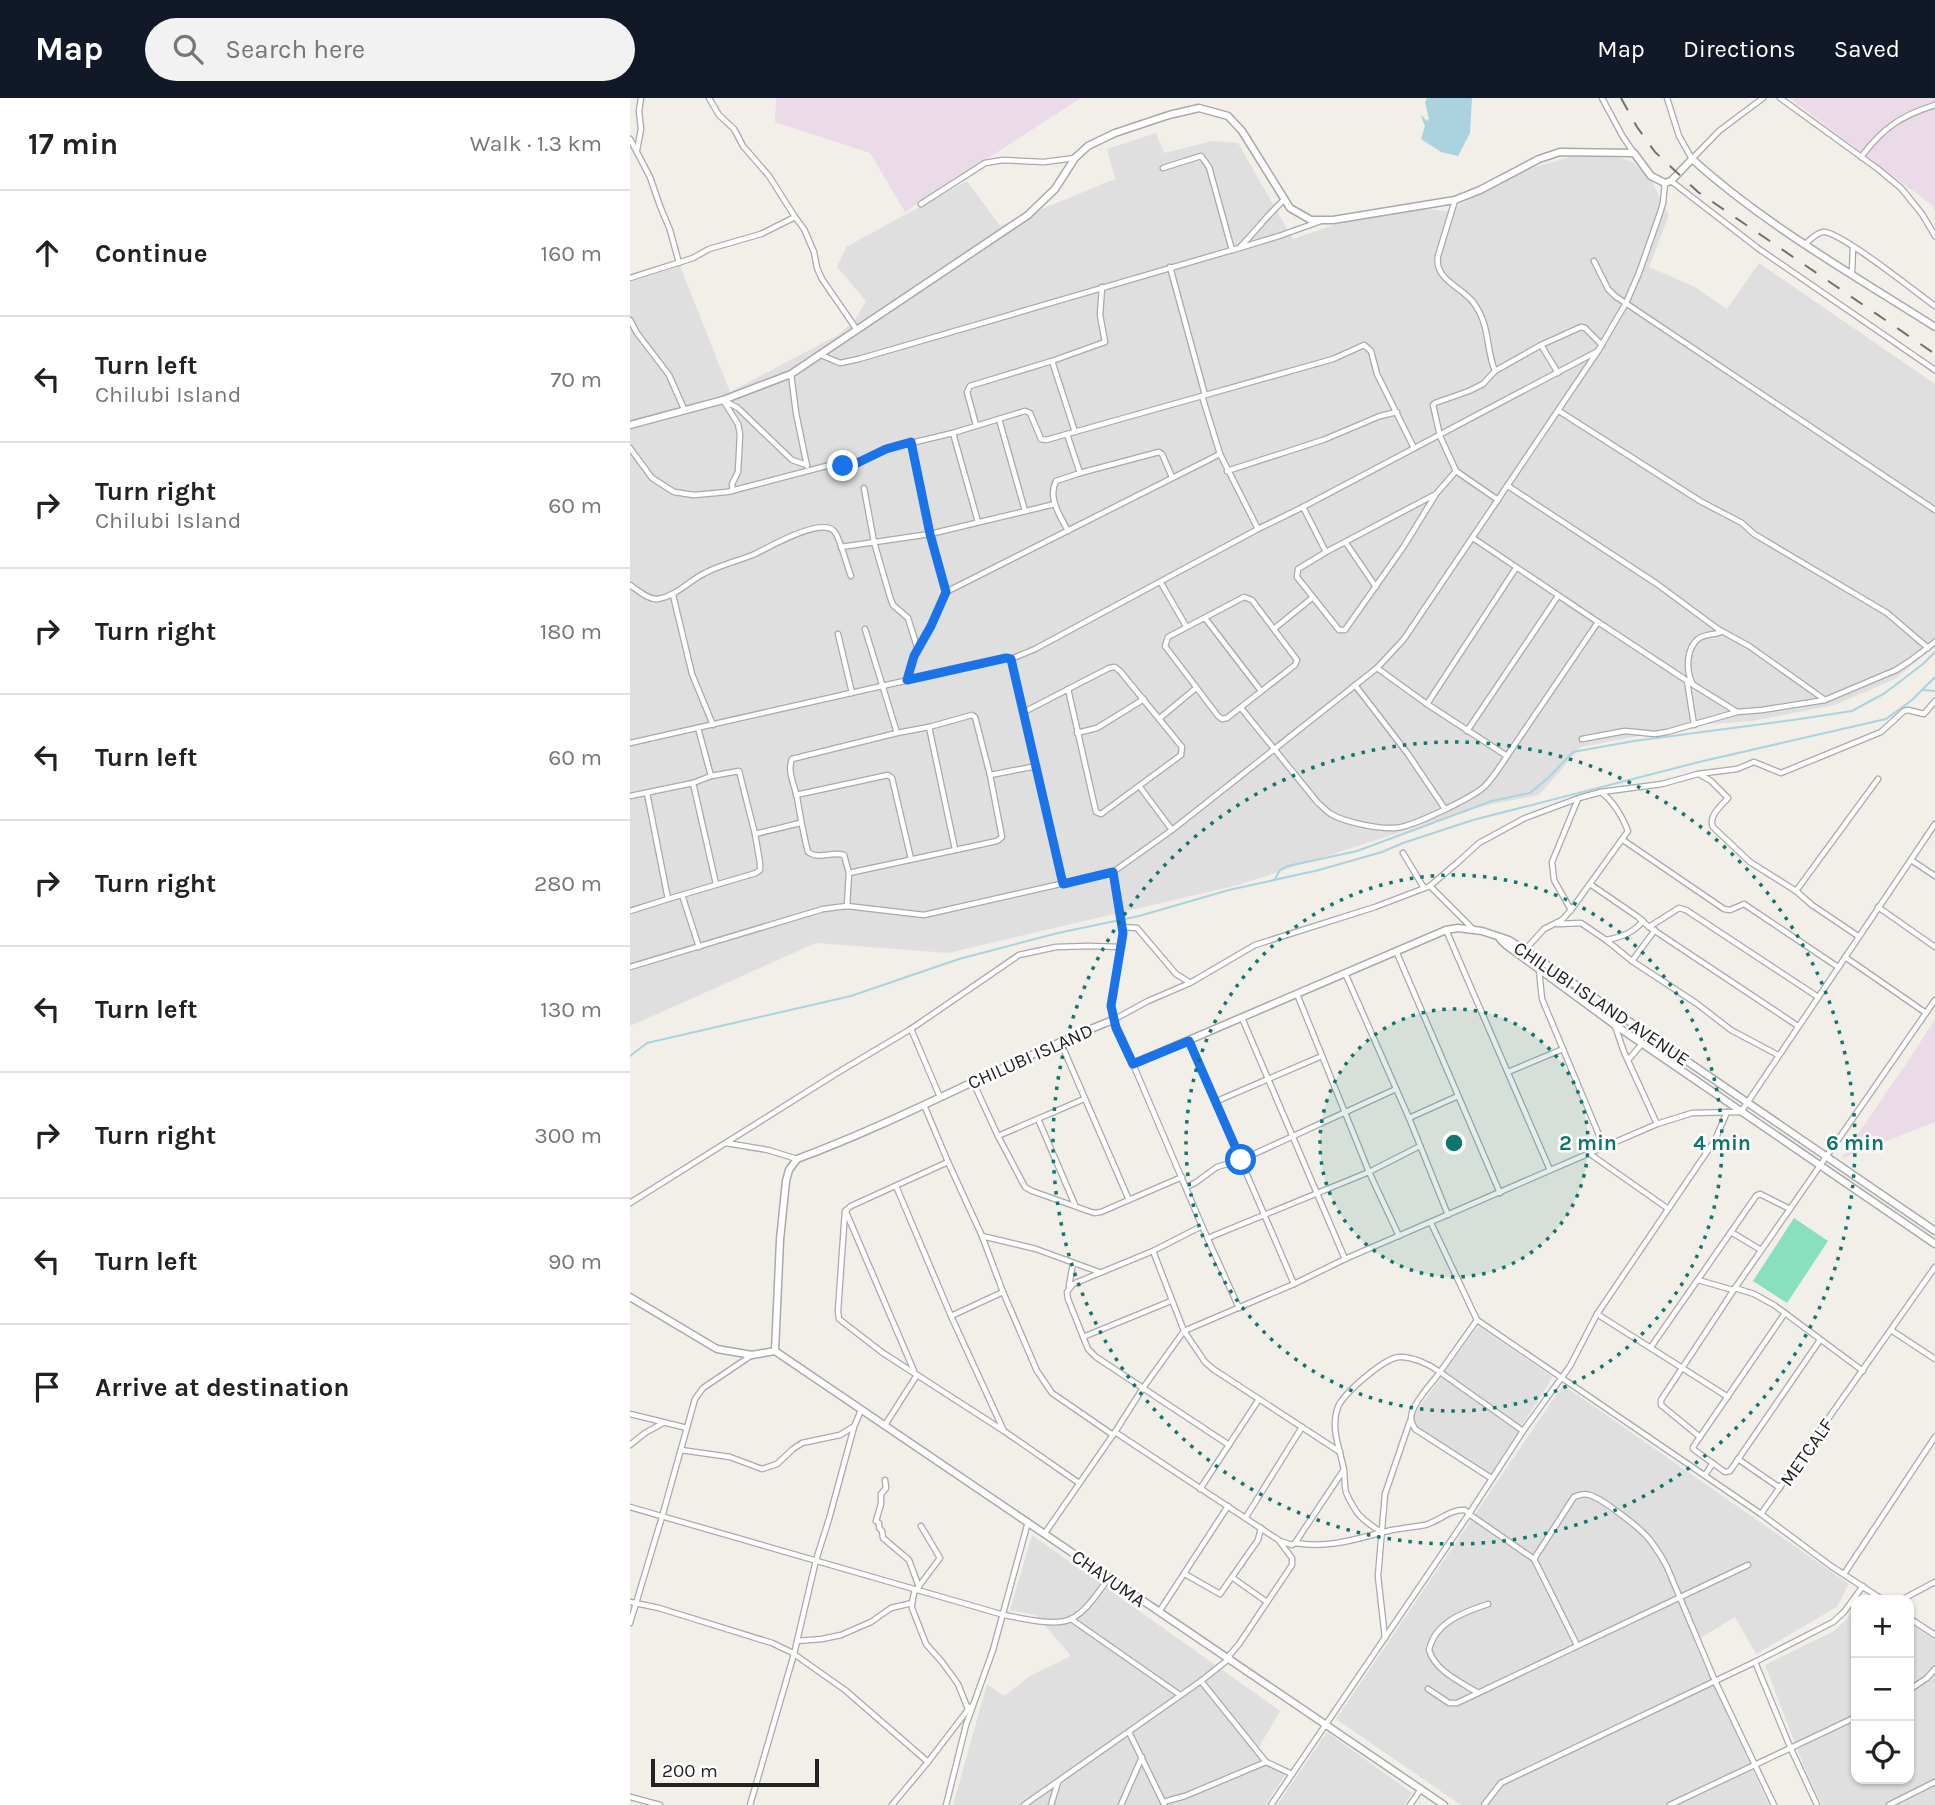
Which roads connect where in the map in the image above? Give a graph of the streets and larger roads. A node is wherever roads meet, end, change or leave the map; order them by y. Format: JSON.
{"nodes":[{"id":1,"x":641,"y":98,"type":"edge"},
{"id":2,"x":709,"y":98,"type":"edge"},
{"id":3,"x":1602,"y":98,"type":"edge"},
{"id":4,"x":1667,"y":98,"type":"edge"},
{"id":5,"x":1763,"y":98,"type":"edge"},
{"id":6,"x":1780,"y":98,"type":"edge"},
{"id":7,"x":1935,"y":106,"type":"edge"},
{"id":8,"x":630,"y":139,"type":"edge"},
{"id":9,"x":636,"y":150,"type":"junction"},
{"id":10,"x":1634,"y":153,"type":"junction"},
{"id":11,"x":1861,"y":157,"type":"junction"},
{"id":12,"x":1075,"y":158,"type":"junction"},
{"id":13,"x":1692,"y":159,"type":"junction"},
{"id":14,"x":1163,"y":168,"type":"dead end"},
{"id":15,"x":1668,"y":182,"type":"junction"},
{"id":16,"x":1284,"y":200,"type":"junction"},
{"id":17,"x":1455,"y":200,"type":"junction"},
{"id":18,"x":921,"y":204,"type":"dead end"},
{"id":19,"x":795,"y":217,"type":"junction"},
{"id":20,"x":1321,"y":221,"type":"junction"},
{"id":21,"x":1935,"y":236,"type":"edge"},
{"id":22,"x":1805,"y":244,"type":"junction"},
{"id":23,"x":1853,"y":246,"type":"junction"},
{"id":24,"x":1240,"y":247,"type":"junction"},
{"id":25,"x":1232,"y":250,"type":"junction"},
{"id":26,"x":1594,"y":261,"type":"dead end"},
{"id":27,"x":679,"y":263,"type":"junction"},
{"id":28,"x":1170,"y":267,"type":"junction"},
{"id":29,"x":1852,"y":274,"type":"junction"},
{"id":30,"x":630,"y":278,"type":"edge"},
{"id":31,"x":1102,"y":287,"type":"junction"},
{"id":32,"x":1626,"y":303,"type":"junction"},
{"id":33,"x":1935,"y":306,"type":"edge"},
{"id":34,"x":630,"y":320,"type":"edge"},
{"id":35,"x":1935,"y":327,"type":"edge"},
{"id":36,"x":857,"y":330,"type":"junction"},
{"id":37,"x":1541,"y":345,"type":"junction"},
{"id":38,"x":1602,"y":345,"type":"junction"},
{"id":39,"x":1598,"y":351,"type":"junction"},
{"id":40,"x":821,"y":355,"type":"junction"},
{"id":41,"x":1052,"y":361,"type":"junction"},
{"id":42,"x":1935,"y":370,"type":"edge"},
{"id":43,"x":1495,"y":371,"type":"junction"},
{"id":44,"x":1558,"y":373,"type":"junction"},
{"id":45,"x":791,"y":374,"type":"junction"},
{"id":46,"x":1204,"y":396,"type":"junction"},
{"id":47,"x":723,"y":400,"type":"junction"},
{"id":48,"x":684,"y":409,"type":"junction"},
{"id":49,"x":1559,"y":411,"type":"junction"},
{"id":50,"x":1396,"y":412,"type":"junction"},
{"id":51,"x":999,"y":419,"type":"junction"},
{"id":52,"x":630,"y":425,"type":"edge"},
{"id":53,"x":976,"y":425,"type":"junction"},
{"id":54,"x":1075,"y":432,"type":"junction"},
{"id":55,"x":953,"y":433,"type":"junction"},
{"id":56,"x":1067,"y":435,"type":"junction"},
{"id":57,"x":1440,"y":436,"type":"junction"},
{"id":58,"x":911,"y":442,"type":"junction"},
{"id":59,"x":630,"y":448,"type":"edge"},
{"id":60,"x":1413,"y":449,"type":"junction"},
{"id":61,"x":1220,"y":454,"type":"junction"},
{"id":62,"x":807,"y":468,"type":"junction"},
{"id":63,"x":1227,"y":471,"type":"junction"},
{"id":64,"x":1456,"y":471,"type":"junction"},
{"id":65,"x":1080,"y":473,"type":"junction"},
{"id":66,"x":1172,"y":477,"type":"junction"},
{"id":67,"x":1508,"y":486,"type":"junction"},
{"id":68,"x":864,"y":488,"type":"dead end"},
{"id":69,"x":733,"y":491,"type":"junction"},
{"id":70,"x":1436,"y":494,"type":"junction"},
{"id":71,"x":1498,"y":500,"type":"junction"},
{"id":72,"x":1055,"y":504,"type":"junction"},
{"id":73,"x":1304,"y":507,"type":"junction"},
{"id":74,"x":1935,"y":510,"type":"edge"},
{"id":75,"x":1025,"y":511,"type":"junction"},
{"id":76,"x":978,"y":522,"type":"junction"},
{"id":77,"x":1258,"y":529,"type":"junction"},
{"id":78,"x":1068,"y":531,"type":"junction"},
{"id":79,"x":930,"y":534,"type":"junction"},
{"id":80,"x":1473,"y":538,"type":"junction"},
{"id":81,"x":874,"y":542,"type":"junction"},
{"id":82,"x":1346,"y":543,"type":"junction"},
{"id":83,"x":841,"y":547,"type":"junction"},
{"id":84,"x":1326,"y":552,"type":"junction"},
{"id":85,"x":1516,"y":568,"type":"junction"},
{"id":86,"x":850,"y":576,"type":"dead end"},
{"id":87,"x":1161,"y":583,"type":"junction"},
{"id":88,"x":630,"y":585,"type":"edge"},
{"id":89,"x":1376,"y":587,"type":"junction"},
{"id":90,"x":946,"y":592,"type":"junction"},
{"id":91,"x":673,"y":594,"type":"junction"},
{"id":92,"x":1558,"y":596,"type":"junction"},
{"id":93,"x":1312,"y":598,"type":"junction"},
{"id":94,"x":1205,"y":618,"type":"junction"},
{"id":95,"x":1598,"y":622,"type":"junction"},
{"id":96,"x":1186,"y":626,"type":"junction"},
{"id":97,"x":865,"y":629,"type":"dead end"},
{"id":98,"x":1274,"y":629,"type":"junction"},
{"id":99,"x":1722,"y":632,"type":"junction"},
{"id":100,"x":838,"y":634,"type":"dead end"},
{"id":101,"x":1935,"y":642,"type":"edge"},
{"id":102,"x":1928,"y":648,"type":"junction"},
{"id":103,"x":918,"y":650,"type":"junction"},
{"id":104,"x":1011,"y":659,"type":"junction"},
{"id":105,"x":1377,"y":668,"type":"junction"},
{"id":106,"x":907,"y":680,"type":"junction"},
{"id":107,"x":1689,"y":683,"type":"junction"},
{"id":108,"x":1356,"y":685,"type":"junction"},
{"id":109,"x":883,"y":686,"type":"junction"},
{"id":110,"x":1196,"y":688,"type":"junction"},
{"id":111,"x":1068,"y":689,"type":"junction"},
{"id":112,"x":1261,"y":691,"type":"junction"},
{"id":113,"x":852,"y":693,"type":"junction"},
{"id":114,"x":1144,"y":699,"type":"junction"},
{"id":115,"x":1825,"y":700,"type":"junction"},
{"id":116,"x":1935,"y":701,"type":"edge"},
{"id":117,"x":1427,"y":704,"type":"junction"},
{"id":118,"x":1241,"y":708,"type":"junction"},
{"id":119,"x":1024,"y":712,"type":"junction"},
{"id":120,"x":1737,"y":712,"type":"junction"},
{"id":121,"x":1160,"y":719,"type":"junction"},
{"id":122,"x":713,"y":724,"type":"junction"},
{"id":123,"x":1694,"y":725,"type":"junction"},
{"id":124,"x":929,"y":727,"type":"junction"},
{"id":125,"x":698,"y":728,"type":"junction"},
{"id":126,"x":1467,"y":731,"type":"junction"},
{"id":127,"x":897,"y":733,"type":"junction"},
{"id":128,"x":1077,"y":733,"type":"junction"},
{"id":129,"x":1582,"y":739,"type":"dead end"},
{"id":130,"x":630,"y":743,"type":"edge"},
{"id":131,"x":1275,"y":750,"type":"junction"},
{"id":132,"x":1507,"y":756,"type":"junction"},
{"id":133,"x":1037,"y":766,"type":"junction"},
{"id":134,"x":1698,"y":774,"type":"junction"},
{"id":135,"x":990,"y":775,"type":"junction"},
{"id":136,"x":711,"y":776,"type":"junction"},
{"id":137,"x":1878,"y":779,"type":"dead end"},
{"id":138,"x":693,"y":783,"type":"junction"},
{"id":139,"x":1140,"y":788,"type":"junction"},
{"id":140,"x":1601,"y":792,"type":"junction"},
{"id":141,"x":648,"y":793,"type":"junction"},
{"id":142,"x":796,"y":795,"type":"junction"},
{"id":143,"x":630,"y":796,"type":"edge"},
{"id":144,"x":1579,"y":798,"type":"junction"},
{"id":145,"x":1445,"y":809,"type":"junction"},
{"id":146,"x":800,"y":822,"type":"junction"},
{"id":147,"x":1935,"y":824,"type":"edge"},
{"id":148,"x":1172,"y":830,"type":"junction"},
{"id":149,"x":755,"y":834,"type":"junction"},
{"id":150,"x":1623,"y":840,"type":"junction"},
{"id":151,"x":956,"y":849,"type":"junction"},
{"id":152,"x":1403,"y":853,"type":"dead end"},
{"id":153,"x":911,"y":859,"type":"junction"},
{"id":154,"x":1910,"y":860,"type":"junction"},
{"id":155,"x":1113,"y":872,"type":"junction"},
{"id":156,"x":849,"y":873,"type":"junction"},
{"id":157,"x":1935,"y":876,"type":"edge"},
{"id":158,"x":716,"y":884,"type":"junction"},
{"id":159,"x":1063,"y":884,"type":"junction"},
{"id":160,"x":1591,"y":884,"type":"junction"},
{"id":161,"x":1427,"y":887,"type":"junction"},
{"id":162,"x":1796,"y":891,"type":"junction"},
{"id":163,"x":682,"y":895,"type":"junction"},
{"id":164,"x":668,"y":899,"type":"junction"},
{"id":165,"x":846,"y":906,"type":"junction"},
{"id":166,"x":1878,"y":907,"type":"junction"},
{"id":167,"x":1571,"y":910,"type":"junction"},
{"id":168,"x":630,"y":911,"type":"edge"},
{"id":169,"x":1643,"y":921,"type":"junction"},
{"id":170,"x":1554,"y":924,"type":"junction"},
{"id":171,"x":1122,"y":925,"type":"junction"},
{"id":172,"x":1652,"y":928,"type":"junction"},
{"id":173,"x":1473,"y":929,"type":"junction"},
{"id":174,"x":1446,"y":930,"type":"junction"},
{"id":175,"x":1858,"y":936,"type":"junction"},
{"id":176,"x":1499,"y":938,"type":"junction"},
{"id":177,"x":1606,"y":940,"type":"junction"},
{"id":178,"x":699,"y":947,"type":"junction"},
{"id":179,"x":1122,"y":947,"type":"junction"},
{"id":180,"x":1935,"y":947,"type":"edge"},
{"id":181,"x":1395,"y":950,"type":"junction"},
{"id":182,"x":1525,"y":950,"type":"junction"},
{"id":183,"x":1844,"y":957,"type":"junction"},
{"id":184,"x":1632,"y":961,"type":"junction"},
{"id":185,"x":630,"y":967,"type":"edge"},
{"id":186,"x":1838,"y":967,"type":"junction"},
{"id":187,"x":1539,"y":970,"type":"junction"},
{"id":188,"x":1345,"y":973,"type":"junction"},
{"id":189,"x":1190,"y":983,"type":"junction"},
{"id":190,"x":1296,"y":993,"type":"junction"},
{"id":191,"x":1818,"y":997,"type":"junction"},
{"id":192,"x":1935,"y":1000,"type":"edge"},
{"id":193,"x":1927,"y":1013,"type":"junction"},
{"id":194,"x":1242,"y":1018,"type":"junction"},
{"id":195,"x":1113,"y":1020,"type":"junction"},
{"id":196,"x":1615,"y":1025,"type":"junction"},
{"id":197,"x":1798,"y":1026,"type":"junction"},
{"id":198,"x":911,"y":1029,"type":"junction"},
{"id":199,"x":1060,"y":1041,"type":"junction"},
{"id":200,"x":1189,"y":1041,"type":"junction"},
{"id":201,"x":1642,"y":1044,"type":"junction"},
{"id":202,"x":1563,"y":1049,"type":"junction"},
{"id":203,"x":1778,"y":1055,"type":"junction"},
{"id":204,"x":1322,"y":1056,"type":"junction"},
{"id":205,"x":1628,"y":1060,"type":"junction"},
{"id":206,"x":1133,"y":1064,"type":"junction"},
{"id":207,"x":1508,"y":1072,"type":"junction"},
{"id":208,"x":1269,"y":1078,"type":"junction"},
{"id":209,"x":973,"y":1082,"type":"junction"},
{"id":210,"x":1396,"y":1089,"type":"junction"},
{"id":211,"x":1458,"y":1096,"type":"junction"},
{"id":212,"x":940,"y":1097,"type":"junction"},
{"id":213,"x":1084,"y":1099,"type":"junction"},
{"id":214,"x":1217,"y":1101,"type":"junction"},
{"id":215,"x":1748,"y":1102,"type":"junction"},
{"id":216,"x":924,"y":1104,"type":"junction"},
{"id":217,"x":1345,"y":1111,"type":"junction"},
{"id":218,"x":1727,"y":1112,"type":"junction"},
{"id":219,"x":1741,"y":1112,"type":"junction"},
{"id":220,"x":1409,"y":1118,"type":"junction"},
{"id":221,"x":1038,"y":1119,"type":"junction"},
{"id":222,"x":1657,"y":1124,"type":"junction"},
{"id":223,"x":998,"y":1136,"type":"junction"},
{"id":224,"x":1293,"y":1136,"type":"junction"},
{"id":225,"x":726,"y":1143,"type":"junction"},
{"id":226,"x":1420,"y":1146,"type":"junction"},
{"id":227,"x":1604,"y":1147,"type":"junction"},
{"id":228,"x":1590,"y":1154,"type":"junction"},
{"id":229,"x":1828,"y":1156,"type":"junction"},
{"id":230,"x":797,"y":1158,"type":"junction"},
{"id":231,"x":1241,"y":1160,"type":"junction"},
{"id":232,"x":948,"y":1162,"type":"junction"},
{"id":233,"x":1821,"y":1166,"type":"junction"},
{"id":234,"x":1550,"y":1170,"type":"junction"},
{"id":235,"x":1369,"y":1172,"type":"junction"},
{"id":236,"x":1182,"y":1177,"type":"junction"},
{"id":237,"x":896,"y":1186,"type":"junction"},
{"id":238,"x":1186,"y":1187,"type":"junction"},
{"id":239,"x":1317,"y":1193,"type":"junction"},
{"id":240,"x":1500,"y":1193,"type":"junction"},
{"id":241,"x":1129,"y":1199,"type":"junction"},
{"id":242,"x":630,"y":1203,"type":"edge"},
{"id":243,"x":1075,"y":1206,"type":"junction"},
{"id":244,"x":1667,"y":1208,"type":"junction"},
{"id":245,"x":1790,"y":1209,"type":"junction"},
{"id":246,"x":845,"y":1211,"type":"junction"},
{"id":247,"x":1265,"y":1213,"type":"junction"},
{"id":248,"x":1448,"y":1215,"type":"junction"},
{"id":249,"x":1431,"y":1223,"type":"junction"},
{"id":250,"x":1202,"y":1226,"type":"junction"},
{"id":251,"x":1935,"y":1230,"type":"edge"},
{"id":252,"x":1731,"y":1232,"type":"junction"},
{"id":253,"x":982,"y":1236,"type":"junction"},
{"id":254,"x":1399,"y":1236,"type":"junction"},
{"id":255,"x":1208,"y":1237,"type":"junction"},
{"id":256,"x":1935,"y":1244,"type":"edge"},
{"id":257,"x":1761,"y":1250,"type":"junction"},
{"id":258,"x":1153,"y":1251,"type":"junction"},
{"id":259,"x":1345,"y":1259,"type":"junction"},
{"id":260,"x":1073,"y":1263,"type":"junction"},
{"id":261,"x":1935,"y":1266,"type":"edge"},
{"id":262,"x":1100,"y":1273,"type":"junction"},
{"id":263,"x":1699,"y":1280,"type":"junction"},
{"id":264,"x":1294,"y":1284,"type":"junction"},
{"id":265,"x":1069,"y":1288,"type":"junction"},
{"id":266,"x":1734,"y":1289,"type":"junction"},
{"id":267,"x":1003,"y":1292,"type":"junction"},
{"id":268,"x":630,"y":1297,"type":"edge"},
{"id":269,"x":1171,"y":1301,"type":"junction"},
{"id":270,"x":1239,"y":1308,"type":"junction"},
{"id":271,"x":1785,"y":1313,"type":"junction"},
{"id":272,"x":1597,"y":1314,"type":"junction"},
{"id":273,"x":951,"y":1315,"type":"junction"},
{"id":274,"x":1478,"y":1320,"type":"junction"},
{"id":275,"x":1891,"y":1330,"type":"junction"},
{"id":276,"x":1184,"y":1331,"type":"junction"},
{"id":277,"x":1083,"y":1336,"type":"junction"},
{"id":278,"x":1820,"y":1340,"type":"junction"},
{"id":279,"x":1651,"y":1348,"type":"junction"},
{"id":280,"x":775,"y":1350,"type":"junction"},
{"id":281,"x":752,"y":1355,"type":"junction"},
{"id":282,"x":1935,"y":1359,"type":"edge"},
{"id":283,"x":1682,"y":1367,"type":"junction"},
{"id":284,"x":1863,"y":1371,"type":"junction"},
{"id":285,"x":1440,"y":1372,"type":"junction"},
{"id":286,"x":916,"y":1374,"type":"junction"},
{"id":287,"x":1560,"y":1377,"type":"junction"},
{"id":288,"x":1143,"y":1388,"type":"junction"},
{"id":289,"x":1728,"y":1397,"type":"junction"},
{"id":290,"x":1259,"y":1399,"type":"junction"},
{"id":291,"x":861,"y":1410,"type":"junction"},
{"id":292,"x":630,"y":1414,"type":"edge"},
{"id":293,"x":1410,"y":1420,"type":"junction"},
{"id":294,"x":663,"y":1423,"type":"junction"},
{"id":295,"x":884,"y":1425,"type":"junction"},
{"id":296,"x":854,"y":1427,"type":"junction"},
{"id":297,"x":1301,"y":1427,"type":"junction"},
{"id":298,"x":687,"y":1428,"type":"junction"},
{"id":299,"x":1004,"y":1431,"type":"junction"},
{"id":300,"x":1523,"y":1431,"type":"junction"},
{"id":301,"x":1114,"y":1433,"type":"junction"},
{"id":302,"x":1700,"y":1437,"type":"junction"},
{"id":303,"x":1935,"y":1437,"type":"edge"},
{"id":304,"x":630,"y":1445,"type":"edge"},
{"id":305,"x":1229,"y":1445,"type":"junction"},
{"id":306,"x":681,"y":1450,"type":"junction"},
{"id":307,"x":1340,"y":1452,"type":"junction"},
{"id":308,"x":1738,"y":1459,"type":"junction"},
{"id":309,"x":1713,"y":1463,"type":"junction"},
{"id":310,"x":1343,"y":1470,"type":"junction"},
{"id":311,"x":1705,"y":1475,"type":"junction"},
{"id":312,"x":1491,"y":1478,"type":"junction"},
{"id":313,"x":885,"y":1480,"type":"dead end"},
{"id":314,"x":1079,"y":1483,"type":"junction"},
{"id":315,"x":1780,"y":1488,"type":"junction"},
{"id":316,"x":1199,"y":1489,"type":"junction"},
{"id":317,"x":1228,"y":1506,"type":"junction"},
{"id":318,"x":630,"y":1507,"type":"edge"},
{"id":319,"x":1469,"y":1514,"type":"junction"},
{"id":320,"x":1762,"y":1514,"type":"junction"},
{"id":321,"x":662,"y":1517,"type":"junction"},
{"id":322,"x":1246,"y":1517,"type":"junction"},
{"id":323,"x":1028,"y":1522,"type":"junction"},
{"id":324,"x":920,"y":1526,"type":"dead end"},
{"id":325,"x":1261,"y":1528,"type":"junction"},
{"id":326,"x":1382,"y":1532,"type":"junction"},
{"id":327,"x":1045,"y":1533,"type":"junction"},
{"id":328,"x":1280,"y":1541,"type":"junction"},
{"id":329,"x":1295,"y":1543,"type":"junction"},
{"id":330,"x":1534,"y":1559,"type":"junction"},
{"id":331,"x":816,"y":1560,"type":"junction"},
{"id":332,"x":1748,"y":1564,"type":"dead end"},
{"id":333,"x":1185,"y":1574,"type":"junction"},
{"id":334,"x":1844,"y":1574,"type":"junction"},
{"id":335,"x":1109,"y":1578,"type":"junction"},
{"id":336,"x":1233,"y":1578,"type":"junction"},
{"id":337,"x":1935,"y":1582,"type":"edge"},
{"id":338,"x":1863,"y":1586,"type":"junction"},
{"id":339,"x":917,"y":1588,"type":"junction"},
{"id":340,"x":1876,"y":1595,"type":"edge"},
{"id":341,"x":1910,"y":1595,"type":"edge"},
{"id":342,"x":1679,"y":1596,"type":"junction"},
{"id":343,"x":632,"y":1602,"type":"edge"},
{"id":344,"x":1267,"y":1602,"type":"junction"},
{"id":345,"x":912,"y":1603,"type":"junction"},
{"id":346,"x":1488,"y":1604,"type":"dead end"},
{"id":347,"x":1158,"y":1613,"type":"junction"},
{"id":348,"x":1004,"y":1615,"type":"junction"},
{"id":349,"x":1071,"y":1619,"type":"junction"},
{"id":350,"x":1914,"y":1621,"type":"edge"},
{"id":351,"x":630,"y":1623,"type":"edge"},
{"id":352,"x":1935,"y":1636,"type":"edge"},
{"id":353,"x":1385,"y":1639,"type":"junction"},
{"id":354,"x":797,"y":1641,"type":"junction"},
{"id":355,"x":1577,"y":1645,"type":"junction"},
{"id":356,"x":794,"y":1653,"type":"junction"},
{"id":357,"x":1229,"y":1658,"type":"junction"},
{"id":358,"x":1755,"y":1662,"type":"junction"},
{"id":359,"x":1935,"y":1670,"type":"edge"},
{"id":360,"x":1201,"y":1681,"type":"junction"},
{"id":361,"x":1715,"y":1681,"type":"junction"},
{"id":362,"x":1914,"y":1687,"type":"edge"},
{"id":363,"x":1428,"y":1689,"type":"dead end"},
{"id":364,"x":1479,"y":1693,"type":"junction"},
{"id":365,"x":1180,"y":1695,"type":"junction"},
{"id":366,"x":974,"y":1701,"type":"junction"},
{"id":367,"x":968,"y":1709,"type":"junction"},
{"id":368,"x":1851,"y":1719,"type":"edge"},
{"id":369,"x":1326,"y":1725,"type":"junction"},
{"id":370,"x":1129,"y":1732,"type":"junction"},
{"id":371,"x":1791,"y":1749,"type":"junction"},
{"id":372,"x":1142,"y":1756,"type":"junction"},
{"id":373,"x":928,"y":1762,"type":"junction"},
{"id":374,"x":1266,"y":1762,"type":"junction"},
{"id":375,"x":1756,"y":1765,"type":"junction"},
{"id":376,"x":1293,"y":1774,"type":"junction"},
{"id":377,"x":1058,"y":1781,"type":"junction"},
{"id":378,"x":1935,"y":1782,"type":"edge"},
{"id":379,"x":1421,"y":1789,"type":"junction"},
{"id":380,"x":630,"y":1797,"type":"edge"},
{"id":381,"x":1164,"y":1804,"type":"edge"},
{"id":382,"x":660,"y":1805,"type":"edge"},
{"id":383,"x":750,"y":1805,"type":"edge"},
{"id":384,"x":892,"y":1805,"type":"edge"},
{"id":385,"x":946,"y":1805,"type":"edge"},
{"id":386,"x":1024,"y":1805,"type":"edge"},
{"id":387,"x":1051,"y":1805,"type":"edge"},
{"id":388,"x":1121,"y":1805,"type":"edge"},
{"id":389,"x":1271,"y":1805,"type":"edge"},
{"id":390,"x":1410,"y":1805,"type":"edge"},
{"id":391,"x":1444,"y":1805,"type":"edge"},
{"id":392,"x":1484,"y":1805,"type":"edge"},
{"id":393,"x":1670,"y":1805,"type":"edge"},
{"id":394,"x":1774,"y":1805,"type":"edge"},
{"id":395,"x":1818,"y":1805,"type":"edge"},
{"id":396,"x":1889,"y":1805,"type":"edge"}],
"edges":[{"from":1,"to":9,"type":"street"},
{"from":2,"to":19,"type":"street"},
{"from":3,"to":10,"type":"street"},
{"from":4,"to":13,"type":"street"},
{"from":5,"to":13,"type":"street"},
{"from":6,"to":11,"type":"street"},
{"from":7,"to":11,"type":"street"},
{"from":8,"to":9,"type":"street"},
{"from":9,"to":27,"type":"street"},
{"from":10,"to":15,"type":"street"},
{"from":10,"to":17,"type":"street"},
{"from":11,"to":21,"type":"street"},
{"from":12,"to":16,"type":"street"},
{"from":12,"to":18,"type":"street"},
{"from":12,"to":36,"type":"street"},
{"from":13,"to":15,"type":"street"},
{"from":13,"to":22,"type":"street"},
{"from":14,"to":25,"type":"street"},
{"from":15,"to":32,"type":"street"},
{"from":15,"to":42,"type":"street"},
{"from":16,"to":20,"type":"street"},
{"from":16,"to":24,"type":"street"},
{"from":17,"to":20,"type":"street"},
{"from":17,"to":43,"type":"street"},
{"from":19,"to":27,"type":"street"},
{"from":19,"to":36,"type":"street"},
{"from":20,"to":24,"type":"street"},
{"from":22,"to":23,"type":"street"},
{"from":22,"to":29,"type":"street"},
{"from":23,"to":29,"type":"street"},
{"from":23,"to":33,"type":"street"},
{"from":24,"to":25,"type":"street"},
{"from":25,"to":28,"type":"street"},
{"from":26,"to":32,"type":"street"},
{"from":27,"to":30,"type":"street"},
{"from":28,"to":31,"type":"street"},
{"from":28,"to":46,"type":"street"},
{"from":29,"to":35,"type":"street"},
{"from":31,"to":40,"type":"street"},
{"from":31,"to":41,"type":"street"},
{"from":32,"to":38,"type":"street"},
{"from":32,"to":74,"type":"street"},
{"from":34,"to":48,"type":"street"},
{"from":36,"to":40,"type":"street"},
{"from":37,"to":38,"type":"street"},
{"from":37,"to":43,"type":"street"},
{"from":37,"to":44,"type":"street"},
{"from":38,"to":39,"type":"street"},
{"from":39,"to":44,"type":"street"},
{"from":39,"to":49,"type":"street"},
{"from":40,"to":45,"type":"street"},
{"from":41,"to":53,"type":"street"},
{"from":41,"to":54,"type":"street"},
{"from":43,"to":57,"type":"street"},
{"from":44,"to":57,"type":"street"},
{"from":45,"to":47,"type":"street"},
{"from":45,"to":62,"type":"street"},
{"from":46,"to":50,"type":"street"},
{"from":46,"to":54,"type":"street"},
{"from":46,"to":61,"type":"street"},
{"from":47,"to":48,"type":"street"},
{"from":47,"to":62,"type":"street"},
{"from":47,"to":69,"type":"street"},
{"from":48,"to":52,"type":"street"},
{"from":49,"to":67,"type":"street"},
{"from":49,"to":102,"type":"street"},
{"from":50,"to":60,"type":"street"},
{"from":50,"to":63,"type":"street"},
{"from":51,"to":53,"type":"street"},
{"from":51,"to":56,"type":"street"},
{"from":51,"to":75,"type":"street"},
{"from":53,"to":55,"type":"street"},
{"from":54,"to":56,"type":"street"},
{"from":55,"to":58,"type":"street"},
{"from":55,"to":76,"type":"street"},
{"from":56,"to":65,"type":"street"},
{"from":57,"to":60,"type":"street"},
{"from":57,"to":64,"type":"street"},
{"from":58,"to":62,"type":"street"},
{"from":58,"to":79,"type":"street"},
{"from":59,"to":69,"type":"street"},
{"from":60,"to":73,"type":"street"},
{"from":61,"to":63,"type":"street"},
{"from":61,"to":66,"type":"street"},
{"from":62,"to":69,"type":"street"},
{"from":63,"to":77,"type":"street"},
{"from":64,"to":70,"type":"street"},
{"from":64,"to":71,"type":"street"},
{"from":65,"to":66,"type":"street"},
{"from":65,"to":72,"type":"street"},
{"from":66,"to":78,"type":"street"},
{"from":67,"to":71,"type":"street"},
{"from":67,"to":99,"type":"street"},
{"from":68,"to":81,"type":"street"},
{"from":70,"to":82,"type":"street"},
{"from":70,"to":89,"type":"street"},
{"from":71,"to":80,"type":"street"},
{"from":72,"to":75,"type":"street"},
{"from":72,"to":78,"type":"street"},
{"from":73,"to":77,"type":"street"},
{"from":73,"to":84,"type":"street"},
{"from":75,"to":76,"type":"street"},
{"from":76,"to":79,"type":"street"},
{"from":77,"to":87,"type":"street"},
{"from":78,"to":90,"type":"street"},
{"from":79,"to":81,"type":"street"},
{"from":79,"to":90,"type":"street"},
{"from":80,"to":85,"type":"street"},
{"from":80,"to":105,"type":"street"},
{"from":81,"to":83,"type":"street"},
{"from":81,"to":103,"type":"street"},
{"from":82,"to":84,"type":"street"},
{"from":82,"to":89,"type":"street"},
{"from":83,"to":86,"type":"street"},
{"from":83,"to":91,"type":"street"},
{"from":84,"to":93,"type":"street"},
{"from":85,"to":92,"type":"street"},
{"from":85,"to":117,"type":"street"},
{"from":87,"to":96,"type":"street"},
{"from":87,"to":104,"type":"street"},
{"from":88,"to":91,"type":"street"},
{"from":89,"to":93,"type":"street"},
{"from":90,"to":103,"type":"street"},
{"from":91,"to":122,"type":"street"},
{"from":92,"to":95,"type":"street"},
{"from":92,"to":126,"type":"street"},
{"from":93,"to":98,"type":"street"},
{"from":94,"to":96,"type":"street"},
{"from":94,"to":98,"type":"street"},
{"from":94,"to":112,"type":"street"},
{"from":95,"to":107,"type":"street"},
{"from":95,"to":132,"type":"street"},
{"from":96,"to":110,"type":"street"},
{"from":97,"to":109,"type":"street"},
{"from":98,"to":112,"type":"street"},
{"from":99,"to":107,"type":"street"},
{"from":99,"to":115,"type":"street"},
{"from":100,"to":113,"type":"street"},
{"from":101,"to":102,"type":"street"},
{"from":102,"to":115,"type":"street"},
{"from":103,"to":106,"type":"street"},
{"from":104,"to":106,"type":"street"},
{"from":104,"to":119,"type":"street"},
{"from":105,"to":108,"type":"street"},
{"from":105,"to":117,"type":"street"},
{"from":106,"to":109,"type":"street"},
{"from":107,"to":120,"type":"street"},
{"from":107,"to":123,"type":"street"},
{"from":108,"to":131,"type":"street"},
{"from":108,"to":145,"type":"street"},
{"from":109,"to":113,"type":"street"},
{"from":109,"to":127,"type":"street"},
{"from":110,"to":118,"type":"street"},
{"from":110,"to":121,"type":"street"},
{"from":111,"to":114,"type":"street"},
{"from":111,"to":119,"type":"street"},
{"from":111,"to":128,"type":"street"},
{"from":112,"to":118,"type":"street"},
{"from":113,"to":122,"type":"street"},
{"from":114,"to":121,"type":"street"},
{"from":114,"to":128,"type":"street"},
{"from":115,"to":120,"type":"street"},
{"from":116,"to":134,"type":"street"},
{"from":117,"to":126,"type":"street"},
{"from":118,"to":131,"type":"street"},
{"from":119,"to":133,"type":"street"},
{"from":120,"to":123,"type":"street"},
{"from":121,"to":139,"type":"street"},
{"from":122,"to":125,"type":"street"},
{"from":123,"to":129,"type":"street"},
{"from":124,"to":127,"type":"street"},
{"from":124,"to":135,"type":"street"},
{"from":124,"to":151,"type":"street"},
{"from":125,"to":130,"type":"street"},
{"from":125,"to":136,"type":"street"},
{"from":126,"to":132,"type":"street"},
{"from":127,"to":142,"type":"street"},
{"from":128,"to":139,"type":"street"},
{"from":131,"to":145,"type":"street"},
{"from":131,"to":148,"type":"street"},
{"from":132,"to":145,"type":"street"},
{"from":133,"to":135,"type":"street"},
{"from":133,"to":159,"type":"street"},
{"from":134,"to":140,"type":"street"},
{"from":134,"to":162,"type":"street"},
{"from":135,"to":151,"type":"street"},
{"from":136,"to":138,"type":"street"},
{"from":136,"to":149,"type":"street"},
{"from":137,"to":162,"type":"street"},
{"from":138,"to":141,"type":"street"},
{"from":138,"to":158,"type":"street"},
{"from":139,"to":148,"type":"street"},
{"from":140,"to":144,"type":"street"},
{"from":140,"to":150,"type":"street"},
{"from":141,"to":143,"type":"street"},
{"from":141,"to":164,"type":"street"},
{"from":142,"to":146,"type":"street"},
{"from":142,"to":153,"type":"street"},
{"from":144,"to":161,"type":"street"},
{"from":144,"to":167,"type":"street"},
{"from":146,"to":149,"type":"street"},
{"from":146,"to":156,"type":"street"},
{"from":147,"to":154,"type":"street"},
{"from":148,"to":155,"type":"street"},
{"from":149,"to":158,"type":"street"},
{"from":150,"to":160,"type":"street"},
{"from":150,"to":186,"type":"street"},
{"from":151,"to":153,"type":"street"},
{"from":152,"to":161,"type":"street"},
{"from":153,"to":156,"type":"street"},
{"from":154,"to":157,"type":"street"},
{"from":154,"to":166,"type":"street"},
{"from":155,"to":159,"type":"street"},
{"from":155,"to":171,"type":"street"},
{"from":156,"to":165,"type":"street"},
{"from":158,"to":163,"type":"street"},
{"from":159,"to":165,"type":"street"},
{"from":160,"to":167,"type":"street"},
{"from":160,"to":169,"type":"street"},
{"from":161,"to":173,"type":"street"},
{"from":161,"to":189,"type":"street"},
{"from":162,"to":175,"type":"street"},
{"from":163,"to":164,"type":"street"},
{"from":163,"to":178,"type":"street"},
{"from":164,"to":168,"type":"street"},
{"from":165,"to":178,"type":"street"},
{"from":166,"to":175,"type":"street"},
{"from":166,"to":180,"type":"street"},
{"from":167,"to":170,"type":"street"},
{"from":169,"to":172,"type":"street"},
{"from":169,"to":177,"type":"street"},
{"from":170,"to":177,"type":"street"},
{"from":170,"to":182,"type":"street"},
{"from":171,"to":179,"type":"street"},
{"from":171,"to":189,"type":"street"},
{"from":172,"to":184,"type":"street"},
{"from":172,"to":191,"type":"street"},
{"from":172,"to":197,"type":"street"},
{"from":173,"to":174,"type":"street"},
{"from":173,"to":176,"type":"street"},
{"from":174,"to":181,"type":"street"},
{"from":174,"to":207,"type":"street"},
{"from":175,"to":183,"type":"street"},
{"from":176,"to":182,"type":"street","name":"CHILUBI ISLAND AVENUE"},
{"from":176,"to":187,"type":"street","name":"CHILUBI ISLAND AVENUE"},
{"from":177,"to":184,"type":"street"},
{"from":178,"to":185,"type":"street"},
{"from":179,"to":195,"type":"street"},
{"from":179,"to":198,"type":"street"},
{"from":181,"to":188,"type":"street"},
{"from":181,"to":211,"type":"street"},
{"from":182,"to":215,"type":"street","name":"CHILUBI ISLAND AVENUE"},
{"from":183,"to":186,"type":"street"},
{"from":183,"to":193,"type":"street"},
{"from":184,"to":203,"type":"street"},
{"from":186,"to":191,"type":"street"},
{"from":187,"to":196,"type":"street","name":"CHILUBI ISLAND AVENUE"},
{"from":187,"to":202,"type":"street"},
{"from":188,"to":190,"type":"street"},
{"from":188,"to":210,"type":"street"},
{"from":189,"to":195,"type":"street"},
{"from":190,"to":194,"type":"street"},
{"from":190,"to":204,"type":"street"},
{"from":191,"to":197,"type":"street"},
{"from":192,"to":193,"type":"street"},
{"from":193,"to":229,"type":"street"},
{"from":194,"to":200,"type":"street"},
{"from":194,"to":208,"type":"street"},
{"from":195,"to":199,"type":"street","name":"CHILUBI ISLAND"},
{"from":195,"to":206,"type":"street","name":"CHILUBI ISLAND"},
{"from":196,"to":201,"type":"street","name":"CHILUBI ISLAND AVENUE"},
{"from":196,"to":205,"type":"street"},
{"from":197,"to":203,"type":"street"},
{"from":198,"to":212,"type":"street"},
{"from":198,"to":225,"type":"street"},
{"from":199,"to":209,"type":"street","name":"CHILUBI ISLAND"},
{"from":199,"to":213,"type":"street"},
{"from":200,"to":206,"type":"street"},
{"from":200,"to":214,"type":"street"},
{"from":201,"to":205,"type":"street"},
{"from":201,"to":219,"type":"street","name":"CHILUBI ISLAND AVENUE"},
{"from":202,"to":207,"type":"street"},
{"from":202,"to":227,"type":"street"},
{"from":203,"to":215,"type":"street"},
{"from":204,"to":208,"type":"street"},
{"from":204,"to":217,"type":"street"},
{"from":205,"to":222,"type":"street"},
{"from":206,"to":236,"type":"street"},
{"from":207,"to":234,"type":"street"},
{"from":208,"to":214,"type":"street"},
{"from":208,"to":224,"type":"street"},
{"from":209,"to":212,"type":"street","name":"CHILUBI ISLAND"},
{"from":209,"to":223,"type":"street"},
{"from":210,"to":217,"type":"street"},
{"from":210,"to":220,"type":"street"},
{"from":211,"to":220,"type":"street"},
{"from":211,"to":240,"type":"street"},
{"from":212,"to":216,"type":"street","name":"CHILUBI ISLAND"},
{"from":213,"to":221,"type":"street"},
{"from":213,"to":241,"type":"street"},
{"from":214,"to":231,"type":"street"},
{"from":215,"to":219,"type":"street"},
{"from":215,"to":229,"type":"street","name":"CHILUBI ISLAND AVENUE"},
{"from":216,"to":230,"type":"street","name":"CHILUBI ISLAND"},
{"from":216,"to":232,"type":"street"},
{"from":217,"to":224,"type":"street"},
{"from":217,"to":235,"type":"street"},
{"from":218,"to":219,"type":"street"},
{"from":218,"to":222,"type":"street"},
{"from":218,"to":244,"type":"street"},
{"from":219,"to":233,"type":"street","name":"CHILUBI ISLAND AVENUE"},
{"from":220,"to":226,"type":"street"},
{"from":221,"to":223,"type":"street"},
{"from":221,"to":243,"type":"street"},
{"from":222,"to":227,"type":"street"},
{"from":223,"to":243,"type":"street"},
{"from":224,"to":231,"type":"street"},
{"from":224,"to":239,"type":"street"},
{"from":225,"to":230,"type":"street"},
{"from":225,"to":242,"type":"street"},
{"from":226,"to":235,"type":"street"},
{"from":226,"to":248,"type":"street"},
{"from":227,"to":228,"type":"street"},
{"from":228,"to":234,"type":"street"},
{"from":228,"to":244,"type":"street"},
{"from":229,"to":233,"type":"street"},
{"from":229,"to":251,"type":"street","name":"CHILUBI ISLAND AVENUE"},
{"from":230,"to":280,"type":"street"},
{"from":231,"to":238,"type":"street"},
{"from":231,"to":247,"type":"street"},
{"from":232,"to":237,"type":"street"},
{"from":232,"to":253,"type":"street"},
{"from":233,"to":245,"type":"street"},
{"from":233,"to":256,"type":"street","name":"CHILUBI ISLAND AVENUE"},
{"from":234,"to":240,"type":"street"},
{"from":235,"to":239,"type":"street"},
{"from":235,"to":254,"type":"street"},
{"from":236,"to":238,"type":"street"},
{"from":236,"to":241,"type":"street"},
{"from":237,"to":246,"type":"street"},
{"from":237,"to":273,"type":"street"},
{"from":238,"to":250,"type":"street"},
{"from":239,"to":247,"type":"street"},
{"from":239,"to":259,"type":"street"},
{"from":240,"to":248,"type":"street"},
{"from":241,"to":243,"type":"street"},
{"from":244,"to":272,"type":"street"},
{"from":245,"to":252,"type":"street"},
{"from":245,"to":257,"type":"street"},
{"from":246,"to":286,"type":"street"},
{"from":246,"to":286,"type":"street"},
{"from":247,"to":255,"type":"street"},
{"from":247,"to":264,"type":"street"},
{"from":248,"to":249,"type":"street"},
{"from":249,"to":254,"type":"street"},
{"from":249,"to":274,"type":"street"},
{"from":250,"to":255,"type":"street"},
{"from":250,"to":258,"type":"street"},
{"from":252,"to":257,"type":"street"},
{"from":252,"to":263,"type":"street"},
{"from":253,"to":260,"type":"street"},
{"from":253,"to":267,"type":"street"},
{"from":254,"to":259,"type":"street"},
{"from":255,"to":270,"type":"street"},
{"from":257,"to":266,"type":"street"},
{"from":258,"to":262,"type":"street"},
{"from":258,"to":269,"type":"street"},
{"from":259,"to":264,"type":"street"},
{"from":260,"to":262,"type":"street"},
{"from":260,"to":265,"type":"street"},
{"from":261,"to":275,"type":"street","name":"METCALF"},
{"from":262,"to":265,"type":"street"},
{"from":263,"to":266,"type":"street"},
{"from":263,"to":279,"type":"street"},
{"from":264,"to":270,"type":"street"},
{"from":265,"to":277,"type":"street"},
{"from":266,"to":271,"type":"street"},
{"from":266,"to":283,"type":"street"},
{"from":267,"to":273,"type":"street"},
{"from":267,"to":301,"type":"street"},
{"from":268,"to":281,"type":"street"},
{"from":269,"to":276,"type":"street"},
{"from":269,"to":277,"type":"street"},
{"from":270,"to":276,"type":"street"},
{"from":271,"to":278,"type":"street"},
{"from":271,"to":289,"type":"street"},
{"from":272,"to":279,"type":"street"},
{"from":272,"to":287,"type":"street"},
{"from":273,"to":299,"type":"street"},
{"from":274,"to":285,"type":"street"},
{"from":274,"to":287,"type":"street"},
{"from":275,"to":282,"type":"street"},
{"from":275,"to":284,"type":"street","name":"METCALF"},
{"from":276,"to":288,"type":"street"},
{"from":276,"to":290,"type":"street"},
{"from":277,"to":288,"type":"street"},
{"from":278,"to":284,"type":"street"},
{"from":278,"to":308,"type":"street"},
{"from":279,"to":283,"type":"street"},
{"from":280,"to":281,"type":"street"},
{"from":280,"to":291,"type":"street","name":"CHAVUMA"},
{"from":281,"to":298,"type":"street"},
{"from":283,"to":289,"type":"street"},
{"from":283,"to":302,"type":"street"},
{"from":284,"to":315,"type":"street","name":"METCALF"},
{"from":285,"to":293,"type":"street"},
{"from":285,"to":300,"type":"street"},
{"from":285,"to":307,"type":"street"},
{"from":286,"to":295,"type":"street"},
{"from":286,"to":299,"type":"street"},
{"from":287,"to":300,"type":"street"},
{"from":287,"to":311,"type":"street"},
{"from":288,"to":301,"type":"street"},
{"from":288,"to":305,"type":"street"},
{"from":289,"to":302,"type":"street"},
{"from":290,"to":297,"type":"street"},
{"from":290,"to":305,"type":"street"},
{"from":291,"to":295,"type":"street","name":"CHAVUMA"},
{"from":291,"to":296,"type":"street"},
{"from":292,"to":294,"type":"street"},
{"from":293,"to":312,"type":"street"},
{"from":293,"to":326,"type":"street"},
{"from":294,"to":298,"type":"street"},
{"from":294,"to":304,"type":"street"},
{"from":295,"to":323,"type":"street","name":"CHAVUMA"},
{"from":296,"to":306,"type":"street"},
{"from":296,"to":331,"type":"street"},
{"from":297,"to":307,"type":"street"},
{"from":297,"to":322,"type":"street"},
{"from":298,"to":306,"type":"street"},
{"from":299,"to":314,"type":"street"},
{"from":300,"to":312,"type":"street"},
{"from":301,"to":314,"type":"street"},
{"from":301,"to":316,"type":"street"},
{"from":302,"to":309,"type":"street"},
{"from":303,"to":334,"type":"street"},
{"from":305,"to":316,"type":"street"},
{"from":306,"to":321,"type":"street"},
{"from":307,"to":310,"type":"street"},
{"from":308,"to":309,"type":"street"},
{"from":308,"to":315,"type":"street"},
{"from":309,"to":311,"type":"street"},
{"from":310,"to":326,"type":"street"},
{"from":310,"to":329,"type":"street"},
{"from":311,"to":320,"type":"street"},
{"from":312,"to":319,"type":"street"},
{"from":313,"to":339,"type":"street"},
{"from":314,"to":327,"type":"street"},
{"from":315,"to":320,"type":"street","name":"METCALF"},
{"from":316,"to":317,"type":"street"},
{"from":317,"to":322,"type":"street"},
{"from":317,"to":333,"type":"street"},
{"from":318,"to":321,"type":"street"},
{"from":319,"to":326,"type":"street"},
{"from":319,"to":330,"type":"street"},
{"from":319,"to":353,"type":"street"},
{"from":320,"to":334,"type":"street"},
{"from":321,"to":331,"type":"street"},
{"from":321,"to":343,"type":"street"},
{"from":322,"to":325,"type":"street"},
{"from":323,"to":327,"type":"street","name":"CHAVUMA"},
{"from":323,"to":348,"type":"street"},
{"from":324,"to":339,"type":"street"},
{"from":325,"to":328,"type":"street"},
{"from":325,"to":336,"type":"street"},
{"from":326,"to":329,"type":"street"},
{"from":326,"to":353,"type":"street"},
{"from":327,"to":335,"type":"street","name":"CHAVUMA"},
{"from":328,"to":329,"type":"street"},
{"from":328,"to":344,"type":"street"},
{"from":330,"to":342,"type":"street"},
{"from":330,"to":355,"type":"street"},
{"from":331,"to":339,"type":"street"},
{"from":331,"to":354,"type":"street"},
{"from":332,"to":342,"type":"street"},
{"from":333,"to":336,"type":"street"},
{"from":333,"to":347,"type":"street"},
{"from":334,"to":338,"type":"street"},
{"from":335,"to":347,"type":"street","name":"CHAVUMA"},
{"from":335,"to":349,"type":"street"},
{"from":336,"to":344,"type":"street"},
{"from":337,"to":341,"type":"street"},
{"from":338,"to":340,"type":"street"},
{"from":338,"to":358,"type":"street"},
{"from":339,"to":345,"type":"street"},
{"from":339,"to":348,"type":"street"},
{"from":342,"to":355,"type":"street"},
{"from":342,"to":361,"type":"street"},
{"from":343,"to":351,"type":"street"},
{"from":343,"to":356,"type":"street"},
{"from":344,"to":357,"type":"street"},
{"from":345,"to":354,"type":"street"},
{"from":345,"to":367,"type":"street"},
{"from":346,"to":364,"type":"street"},
{"from":347,"to":357,"type":"street","name":"CHAVUMA"},
{"from":348,"to":349,"type":"street"},
{"from":348,"to":366,"type":"street"},
{"from":349,"to":365,"type":"street"},
{"from":350,"to":352,"type":"street"},
{"from":353,"to":369,"type":"street"},
{"from":354,"to":356,"type":"street"},
{"from":355,"to":364,"type":"street"},
{"from":356,"to":373,"type":"street"},
{"from":356,"to":383,"type":"street"},
{"from":357,"to":360,"type":"street"},
{"from":357,"to":369,"type":"street","name":"CHAVUMA"},
{"from":358,"to":361,"type":"street"},
{"from":358,"to":371,"type":"street"},
{"from":359,"to":362,"type":"street"},
{"from":360,"to":365,"type":"street"},
{"from":360,"to":374,"type":"street"},
{"from":361,"to":375,"type":"street"},
{"from":361,"to":392,"type":"street"},
{"from":363,"to":364,"type":"street"},
{"from":365,"to":370,"type":"street"},
{"from":366,"to":367,"type":"street"},
{"from":366,"to":385,"type":"street"},
{"from":367,"to":373,"type":"street"},
{"from":368,"to":371,"type":"street"},
{"from":369,"to":376,"type":"street"},
{"from":369,"to":379,"type":"street","name":"CHAVUMA"},
{"from":370,"to":372,"type":"street"},
{"from":370,"to":377,"type":"street"},
{"from":371,"to":375,"type":"street"},
{"from":371,"to":395,"type":"street"},
{"from":372,"to":381,"type":"street"},
{"from":372,"to":388,"type":"street"},
{"from":373,"to":384,"type":"street"},
{"from":374,"to":376,"type":"street"},
{"from":374,"to":381,"type":"street"},
{"from":375,"to":393,"type":"street"},
{"from":375,"to":394,"type":"street"},
{"from":376,"to":389,"type":"street"},
{"from":377,"to":386,"type":"street"},
{"from":377,"to":387,"type":"street"},
{"from":378,"to":396,"type":"street"},
{"from":379,"to":390,"type":"street"},
{"from":379,"to":391,"type":"street","name":"CHAVUMA"},
{"from":380,"to":382,"type":"street"}]}
